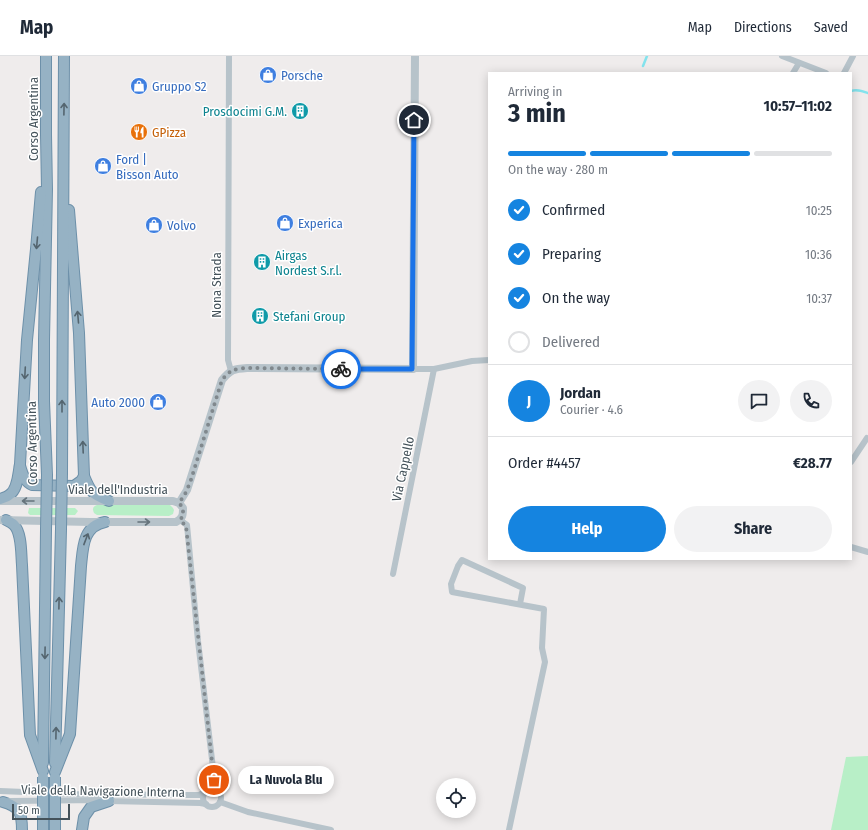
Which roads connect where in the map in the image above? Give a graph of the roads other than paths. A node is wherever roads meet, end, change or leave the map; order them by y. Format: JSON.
{"nodes":[{"id":1,"x":46,"y":56,"type":"edge"},
{"id":2,"x":64,"y":56,"type":"edge"},
{"id":3,"x":229,"y":56,"type":"edge"},
{"id":4,"x":415,"y":56,"type":"edge"},
{"id":5,"x":782,"y":56,"type":"edge"},
{"id":6,"x":853,"y":56,"type":"edge"},
{"id":7,"x":799,"y":63,"type":"junction"},
{"id":8,"x":794,"y":72,"type":"edge"},
{"id":9,"x":823,"y":72,"type":"edge"},
{"id":10,"x":845,"y":72,"type":"edge"},
{"id":11,"x":46,"y":135,"type":"junction"},
{"id":12,"x":63,"y":136,"type":"junction"},
{"id":13,"x":488,"y":360,"type":"edge"},
{"id":14,"x":412,"y":369,"type":"junction"},
{"id":15,"x":434,"y":369,"type":"junction"},
{"id":16,"x":231,"y":371,"type":"junction"},
{"id":17,"x":866,"y":438,"type":"dead end"},
{"id":18,"x":852,"y":460,"type":"edge"},
{"id":19,"x":20,"y":464,"type":"junction"},
{"id":20,"x":84,"y":476,"type":"junction"},
{"id":21,"x":0,"y":500,"type":"edge"},
{"id":22,"x":109,"y":501,"type":"junction"},
{"id":23,"x":179,"y":503,"type":"junction"},
{"id":24,"x":3,"y":520,"type":"edge"},
{"id":25,"x":180,"y":520,"type":"junction"},
{"id":26,"x":105,"y":522,"type":"junction"},
{"id":27,"x":852,"y":547,"type":"edge"},
{"id":28,"x":867,"y":551,"type":"edge"},
{"id":29,"x":393,"y":574,"type":"dead end"},
{"id":30,"x":520,"y":604,"type":"junction"},
{"id":31,"x":43,"y":774,"type":"junction"},
{"id":32,"x":55,"y":774,"type":"junction"},
{"id":33,"x":213,"y":789,"type":"junction"},
{"id":34,"x":0,"y":791,"type":"edge"},
{"id":35,"x":205,"y":792,"type":"junction"},
{"id":36,"x":109,"y":801,"type":"junction"},
{"id":37,"x":2,"y":802,"type":"edge"},
{"id":38,"x":220,"y":802,"type":"junction"},
{"id":39,"x":206,"y":804,"type":"junction"},
{"id":40,"x":22,"y":830,"type":"edge"},
{"id":41,"x":43,"y":830,"type":"edge"},
{"id":42,"x":55,"y":830,"type":"edge"},
{"id":43,"x":82,"y":830,"type":"edge"},
{"id":44,"x":331,"y":830,"type":"edge"},
{"id":45,"x":509,"y":830,"type":"edge"}],
"edges":[{"from":1,"to":11,"type":"highway","name":"Corso Argentina"},
{"from":12,"to":2,"type":"highway","one_way":true},
{"from":3,"to":16,"type":"street","name":"Nona Strada"},
{"from":4,"to":14,"type":"street"},
{"from":5,"to":7,"type":"street"},
{"from":6,"to":10,"type":"street"},
{"from":7,"to":8,"type":"street"},
{"from":7,"to":9,"type":"street"},
{"from":11,"to":19,"type":"highway","one_way":true},
{"from":11,"to":31,"type":"highway","name":"Corso Argentina","one_way":true,"bridge":true},
{"from":20,"to":12,"type":"highway","one_way":true},
{"from":32,"to":12,"type":"highway","one_way":true,"bridge":true},
{"from":13,"to":15,"type":"street"},
{"from":14,"to":15,"type":"street"},
{"from":14,"to":16,"type":"street"},
{"from":15,"to":29,"type":"street","name":"Via Cappello"},
{"from":16,"to":23,"type":"street"},
{"from":17,"to":18,"type":"street"},
{"from":19,"to":20,"type":"highway"},
{"from":19,"to":21,"type":"highway"},
{"from":20,"to":22,"type":"highway"},
{"from":22,"to":21,"type":"street","name":"Viale dell'Industria","one_way":true},
{"from":22,"to":23,"type":"street","name":"Viale dell'Industria"},
{"from":23,"to":25,"type":"street","name":"Viale dell'Industria"},
{"from":24,"to":26,"type":"street"},
{"from":24,"to":31,"type":"highway"},
{"from":26,"to":25,"type":"street","one_way":true},
{"from":25,"to":33,"type":"street"},
{"from":32,"to":26,"type":"highway","one_way":true},
{"from":27,"to":28,"type":"street"},
{"from":30,"to":30,"type":"street"},
{"from":30,"to":45,"type":"street"},
{"from":31,"to":41,"type":"highway","name":"Corso Argentina","bridge":true},
{"from":32,"to":42,"type":"highway","bridge":true},
{"from":33,"to":35,"type":"street","name":"Viale della Navigazione Interna"},
{"from":33,"to":38,"type":"street"},
{"from":34,"to":35,"type":"street","name":"Viale della Navigazione Interna"},
{"from":35,"to":39,"type":"street","name":"Viale della Navigazione Interna"},
{"from":36,"to":37,"type":"street","name":"Viale della Navigazione Interna"},
{"from":36,"to":39,"type":"street","name":"Viale della Navigazione Interna"},
{"from":36,"to":43,"type":"highway"},
{"from":37,"to":40,"type":"highway"},
{"from":38,"to":39,"type":"street","name":"Viale della Navigazione Interna"},
{"from":38,"to":44,"type":"street","name":"Viale della Navigazione Interna"}]}
